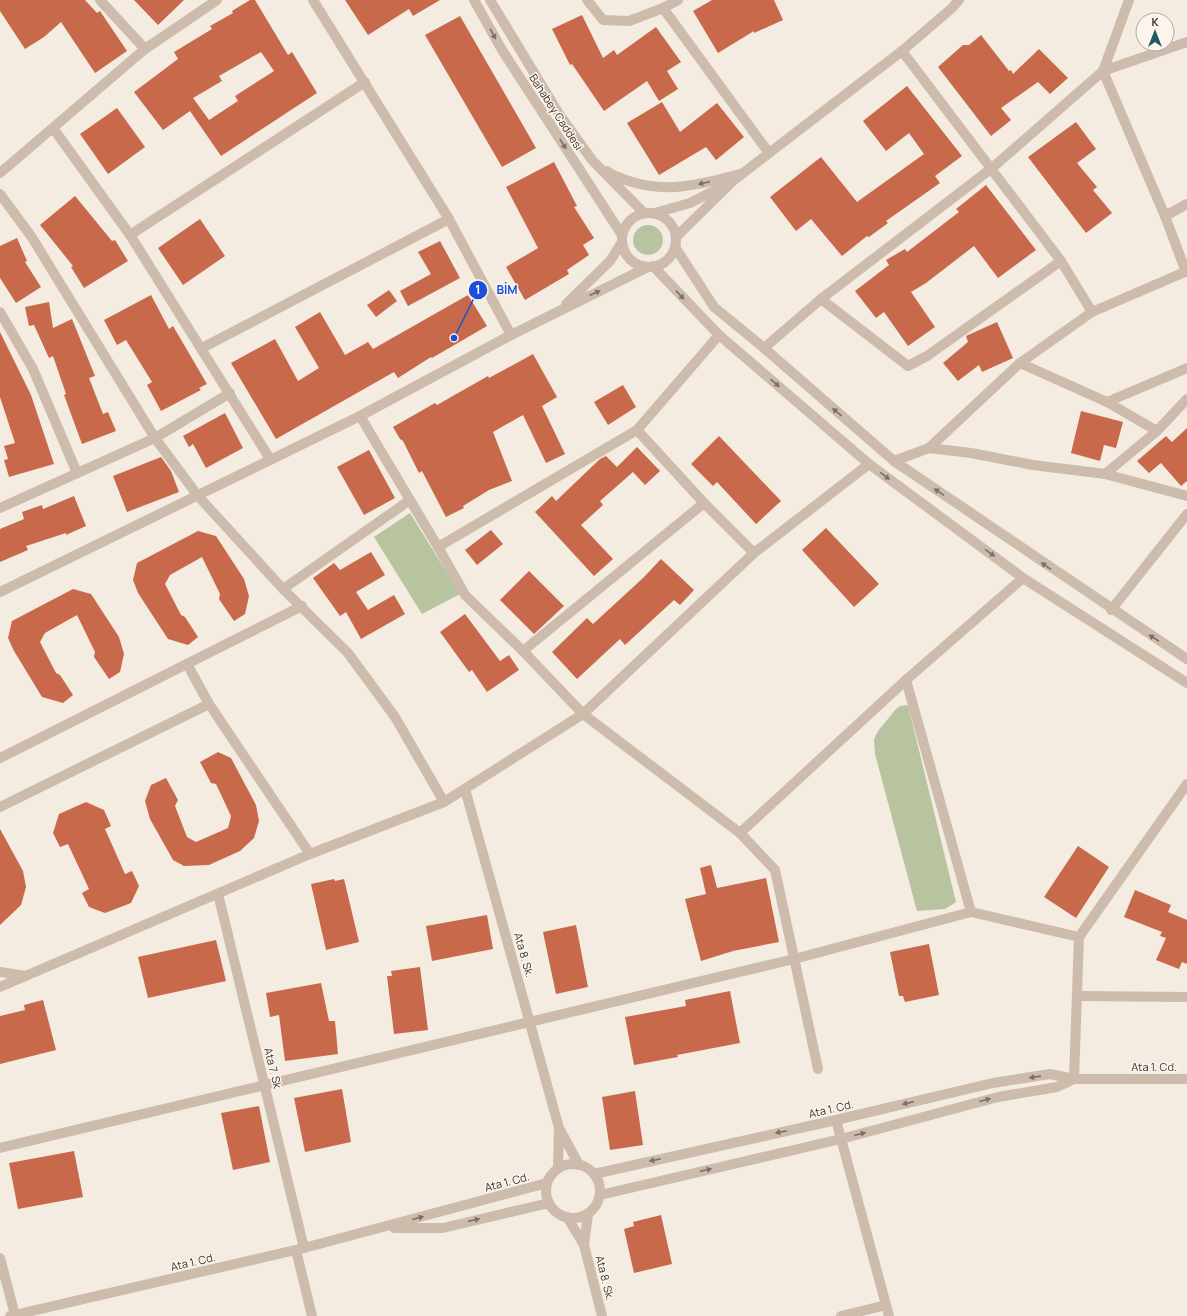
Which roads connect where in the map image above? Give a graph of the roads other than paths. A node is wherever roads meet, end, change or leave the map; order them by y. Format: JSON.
{"nodes":[{"id":1,"x":100,"y":0,"type":"edge"},
{"id":2,"x":217,"y":0,"type":"edge"},
{"id":3,"x":313,"y":0,"type":"edge"},
{"id":4,"x":474,"y":0,"type":"edge"},
{"id":5,"x":490,"y":0,"type":"edge"},
{"id":6,"x":587,"y":0,"type":"edge"},
{"id":7,"x":678,"y":0,"type":"edge"},
{"id":8,"x":959,"y":0,"type":"edge"},
{"id":9,"x":1129,"y":0,"type":"edge"},
{"id":10,"x":663,"y":8,"type":"junction"},
{"id":11,"x":1187,"y":42,"type":"edge"},
{"id":12,"x":145,"y":50,"type":"junction"},
{"id":13,"x":902,"y":51,"type":"junction"},
{"id":14,"x":1103,"y":71,"type":"junction"},
{"id":15,"x":365,"y":82,"type":"junction"},
{"id":16,"x":53,"y":128,"type":"junction"},
{"id":17,"x":769,"y":153,"type":"junction"},
{"id":18,"x":592,"y":160,"type":"junction"},
{"id":19,"x":992,"y":168,"type":"junction"},
{"id":20,"x":0,"y":173,"type":"edge"},
{"id":21,"x":738,"y":177,"type":"junction"},
{"id":22,"x":0,"y":194,"type":"edge"},
{"id":23,"x":1187,"y":204,"type":"edge"},
{"id":24,"x":644,"y":213,"type":"junction"},
{"id":25,"x":655,"y":213,"type":"junction"},
{"id":26,"x":1165,"y":216,"type":"junction"},
{"id":27,"x":449,"y":219,"type":"junction"},
{"id":28,"x":130,"y":235,"type":"junction"},
{"id":29,"x":622,"y":239,"type":"junction"},
{"id":30,"x":676,"y":242,"type":"junction"},
{"id":31,"x":1061,"y":261,"type":"junction"},
{"id":32,"x":651,"y":266,"type":"junction"},
{"id":33,"x":1186,"y":271,"type":"edge"},
{"id":34,"x":820,"y":299,"type":"junction"},
{"id":35,"x":560,"y":310,"type":"junction"},
{"id":36,"x":0,"y":312,"type":"edge"},
{"id":37,"x":1092,"y":312,"type":"junction"},
{"id":38,"x":511,"y":335,"type":"junction"},
{"id":39,"x":719,"y":335,"type":"junction"},
{"id":40,"x":202,"y":348,"type":"junction"},
{"id":41,"x":764,"y":348,"type":"junction"},
{"id":42,"x":1020,"y":362,"type":"junction"},
{"id":43,"x":1187,"y":368,"type":"edge"},
{"id":44,"x":230,"y":393,"type":"junction"},
{"id":45,"x":1187,"y":399,"type":"edge"},
{"id":46,"x":1106,"y":402,"type":"junction"},
{"id":47,"x":360,"y":416,"type":"junction"},
{"id":48,"x":637,"y":430,"type":"junction"},
{"id":49,"x":1157,"y":431,"type":"junction"},
{"id":50,"x":155,"y":438,"type":"junction"},
{"id":51,"x":929,"y":448,"type":"junction"},
{"id":52,"x":270,"y":459,"type":"junction"},
{"id":53,"x":894,"y":461,"type":"junction"},
{"id":54,"x":869,"y":464,"type":"junction"},
{"id":55,"x":77,"y":473,"type":"junction"},
{"id":56,"x":1105,"y":474,"type":"junction"},
{"id":57,"x":198,"y":496,"type":"junction"},
{"id":58,"x":1187,"y":496,"type":"edge"},
{"id":59,"x":410,"y":500,"type":"junction"},
{"id":60,"x":704,"y":503,"type":"junction"},
{"id":61,"x":0,"y":508,"type":"edge"},
{"id":62,"x":1187,"y":514,"type":"edge"},
{"id":63,"x":438,"y":547,"type":"junction"},
{"id":64,"x":754,"y":553,"type":"junction"},
{"id":65,"x":1023,"y":578,"type":"junction"},
{"id":66,"x":283,"y":589,"type":"junction"},
{"id":67,"x":0,"y":592,"type":"edge"},
{"id":68,"x":302,"y":606,"type":"junction"},
{"id":69,"x":1111,"y":610,"type":"junction"},
{"id":70,"x":523,"y":651,"type":"junction"},
{"id":71,"x":1186,"y":657,"type":"edge"},
{"id":72,"x":187,"y":664,"type":"junction"},
{"id":73,"x":906,"y":680,"type":"junction"},
{"id":74,"x":1187,"y":683,"type":"edge"},
{"id":75,"x":209,"y":704,"type":"junction"},
{"id":76,"x":583,"y":714,"type":"junction"},
{"id":77,"x":0,"y":758,"type":"edge"},
{"id":78,"x":1187,"y":784,"type":"edge"},
{"id":79,"x":465,"y":789,"type":"junction"},
{"id":80,"x":444,"y":802,"type":"junction"},
{"id":81,"x":0,"y":807,"type":"edge"},
{"id":82,"x":740,"y":833,"type":"junction"},
{"id":83,"x":310,"y":854,"type":"junction"},
{"id":84,"x":218,"y":894,"type":"junction"},
{"id":85,"x":971,"y":912,"type":"junction"},
{"id":86,"x":1079,"y":937,"type":"junction"},
{"id":87,"x":794,"y":959,"type":"junction"},
{"id":88,"x":0,"y":972,"type":"edge"},
{"id":89,"x":26,"y":976,"type":"junction"},
{"id":90,"x":0,"y":987,"type":"edge"},
{"id":91,"x":1077,"y":996,"type":"junction"},
{"id":92,"x":1187,"y":997,"type":"edge"},
{"id":93,"x":530,"y":1022,"type":"junction"},
{"id":94,"x":818,"y":1069,"type":"dead end"},
{"id":95,"x":1074,"y":1079,"type":"junction"},
{"id":96,"x":1187,"y":1080,"type":"edge"},
{"id":97,"x":264,"y":1085,"type":"junction"},
{"id":98,"x":836,"y":1120,"type":"junction"},
{"id":99,"x":559,"y":1128,"type":"junction"},
{"id":100,"x":840,"y":1139,"type":"junction"},
{"id":101,"x":0,"y":1148,"type":"edge"},
{"id":102,"x":579,"y":1164,"type":"junction"},
{"id":103,"x":558,"y":1169,"type":"junction"},
{"id":104,"x":594,"y":1174,"type":"junction"},
{"id":105,"x":547,"y":1183,"type":"junction"},
{"id":106,"x":600,"y":1195,"type":"junction"},
{"id":107,"x":548,"y":1203,"type":"junction"},
{"id":108,"x":588,"y":1214,"type":"junction"},
{"id":109,"x":567,"y":1217,"type":"junction"},
{"id":110,"x":380,"y":1228,"type":"junction"},
{"id":111,"x":584,"y":1245,"type":"junction"},
{"id":112,"x":300,"y":1249,"type":"junction"},
{"id":113,"x":0,"y":1258,"type":"edge"},
{"id":114,"x":886,"y":1305,"type":"junction"},
{"id":115,"x":12,"y":1315,"type":"edge"},
{"id":116,"x":312,"y":1316,"type":"edge"},
{"id":117,"x":602,"y":1316,"type":"edge"},
{"id":118,"x":841,"y":1316,"type":"edge"},
{"id":119,"x":889,"y":1316,"type":"edge"}],
"edges":[{"from":1,"to":12,"type":"street"},
{"from":2,"to":12,"type":"street"},
{"from":3,"to":15,"type":"street"},
{"from":4,"to":29,"type":"street","name":"Bahabey Caddesi","one_way":true},
{"from":5,"to":18,"type":"street","name":"Bahabey Caddesi"},
{"from":6,"to":10,"type":"street"},
{"from":7,"to":10,"type":"street"},
{"from":8,"to":13,"type":"street"},
{"from":9,"to":14,"type":"street"},
{"from":10,"to":17,"type":"street"},
{"from":11,"to":14,"type":"street"},
{"from":12,"to":16,"type":"street"},
{"from":13,"to":17,"type":"street"},
{"from":13,"to":19,"type":"street"},
{"from":14,"to":19,"type":"street"},
{"from":14,"to":26,"type":"street"},
{"from":15,"to":27,"type":"street"},
{"from":15,"to":28,"type":"street"},
{"from":16,"to":20,"type":"street"},
{"from":16,"to":28,"type":"street"},
{"from":17,"to":21,"type":"street"},
{"from":21,"to":18,"type":"street","one_way":true},
{"from":18,"to":24,"type":"street","name":"Bahabey Caddesi"},
{"from":19,"to":31,"type":"street"},
{"from":19,"to":34,"type":"street"},
{"from":21,"to":25,"type":"street"},
{"from":21,"to":30,"type":"street"},
{"from":22,"to":50,"type":"street"},
{"from":23,"to":26,"type":"street"},
{"from":24,"to":25,"type":"street"},
{"from":24,"to":29,"type":"street"},
{"from":25,"to":30,"type":"street"},
{"from":26,"to":33,"type":"street"},
{"from":27,"to":38,"type":"street"},
{"from":27,"to":40,"type":"street"},
{"from":28,"to":40,"type":"street"},
{"from":29,"to":32,"type":"street"},
{"from":29,"to":35,"type":"street"},
{"from":30,"to":32,"type":"street"},
{"from":30,"to":41,"type":"street"},
{"from":31,"to":34,"type":"street"},
{"from":31,"to":37,"type":"street"},
{"from":35,"to":32,"type":"street","one_way":true},
{"from":32,"to":39,"type":"street","one_way":true},
{"from":33,"to":37,"type":"street"},
{"from":34,"to":41,"type":"street"},
{"from":35,"to":38,"type":"street"},
{"from":36,"to":55,"type":"street"},
{"from":37,"to":42,"type":"street"},
{"from":38,"to":47,"type":"street"},
{"from":39,"to":48,"type":"street"},
{"from":39,"to":54,"type":"street","one_way":true},
{"from":40,"to":44,"type":"street"},
{"from":53,"to":41,"type":"street","one_way":true},
{"from":42,"to":46,"type":"street"},
{"from":42,"to":51,"type":"street"},
{"from":43,"to":46,"type":"street"},
{"from":44,"to":50,"type":"street"},
{"from":44,"to":52,"type":"street"},
{"from":45,"to":49,"type":"street"},
{"from":46,"to":49,"type":"street"},
{"from":47,"to":52,"type":"street"},
{"from":47,"to":59,"type":"street"},
{"from":48,"to":60,"type":"street"},
{"from":48,"to":63,"type":"street"},
{"from":49,"to":56,"type":"street"},
{"from":50,"to":55,"type":"street"},
{"from":50,"to":57,"type":"street"},
{"from":51,"to":53,"type":"street"},
{"from":51,"to":56,"type":"street"},
{"from":52,"to":57,"type":"street"},
{"from":69,"to":53,"type":"street","one_way":true},
{"from":54,"to":64,"type":"street"},
{"from":54,"to":65,"type":"street","one_way":true},
{"from":55,"to":61,"type":"street"},
{"from":56,"to":58,"type":"street"},
{"from":57,"to":66,"type":"street"},
{"from":57,"to":67,"type":"street"},
{"from":59,"to":63,"type":"street"},
{"from":59,"to":66,"type":"street"},
{"from":60,"to":64,"type":"street"},
{"from":60,"to":70,"type":"street"},
{"from":62,"to":69,"type":"street"},
{"from":63,"to":70,"type":"street"},
{"from":64,"to":76,"type":"street"},
{"from":65,"to":73,"type":"street"},
{"from":65,"to":74,"type":"street"},
{"from":66,"to":68,"type":"street"},
{"from":68,"to":72,"type":"street"},
{"from":68,"to":80,"type":"street"},
{"from":71,"to":69,"type":"street","one_way":true},
{"from":70,"to":76,"type":"street"},
{"from":72,"to":75,"type":"street"},
{"from":72,"to":77,"type":"street"},
{"from":73,"to":82,"type":"street"},
{"from":73,"to":85,"type":"street"},
{"from":75,"to":81,"type":"street"},
{"from":75,"to":83,"type":"street"},
{"from":76,"to":79,"type":"street"},
{"from":76,"to":82,"type":"street"},
{"from":78,"to":86,"type":"street"},
{"from":79,"to":80,"type":"street"},
{"from":79,"to":93,"type":"street","name":"Ata 8. Sk."},
{"from":80,"to":83,"type":"street"},
{"from":82,"to":87,"type":"street"},
{"from":83,"to":84,"type":"street"},
{"from":84,"to":89,"type":"street"},
{"from":84,"to":97,"type":"street","name":"Ata 7. Sk"},
{"from":85,"to":86,"type":"street"},
{"from":85,"to":87,"type":"street"},
{"from":86,"to":91,"type":"street"},
{"from":87,"to":93,"type":"street"},
{"from":87,"to":94,"type":"street"},
{"from":88,"to":89,"type":"street"},
{"from":89,"to":90,"type":"street"},
{"from":91,"to":92,"type":"street"},
{"from":91,"to":95,"type":"street"},
{"from":93,"to":97,"type":"street"},
{"from":93,"to":99,"type":"street","name":"Ata 8. Sk."},
{"from":95,"to":96,"type":"street","name":"Ata 1. Cd."},
{"from":95,"to":98,"type":"street","name":"Ata 1. Cd.","one_way":true},
{"from":100,"to":95,"type":"street","name":"Ata 1. Cd.","one_way":true},
{"from":97,"to":101,"type":"street"},
{"from":97,"to":112,"type":"street","name":"Ata 7. Sk"},
{"from":98,"to":100,"type":"street"},
{"from":98,"to":104,"type":"street","name":"Ata 1. Cd.","one_way":true},
{"from":99,"to":102,"type":"street"},
{"from":99,"to":103,"type":"street"},
{"from":106,"to":100,"type":"street","name":"Ata 1. Cd.","one_way":true},
{"from":100,"to":114,"type":"street"},
{"from":102,"to":103,"type":"street"},
{"from":102,"to":104,"type":"street"},
{"from":103,"to":105,"type":"street"},
{"from":104,"to":106,"type":"street"},
{"from":105,"to":107,"type":"street"},
{"from":110,"to":105,"type":"street","name":"Ata 1. Cd.","one_way":true},
{"from":106,"to":108,"type":"street"},
{"from":107,"to":109,"type":"street"},
{"from":110,"to":107,"type":"street","name":"Ata 1. Cd.","one_way":true},
{"from":108,"to":109,"type":"street"},
{"from":108,"to":111,"type":"street"},
{"from":109,"to":111,"type":"street"},
{"from":110,"to":112,"type":"street","name":"Ata 1. Cd."},
{"from":111,"to":117,"type":"street","name":"Ata 8. Sk."},
{"from":112,"to":115,"type":"street","name":"Ata 1. Cd."},
{"from":112,"to":116,"type":"street","name":"Ata 7. Sk"},
{"from":113,"to":115,"type":"street"},
{"from":114,"to":118,"type":"street"},
{"from":114,"to":119,"type":"street"}]}
